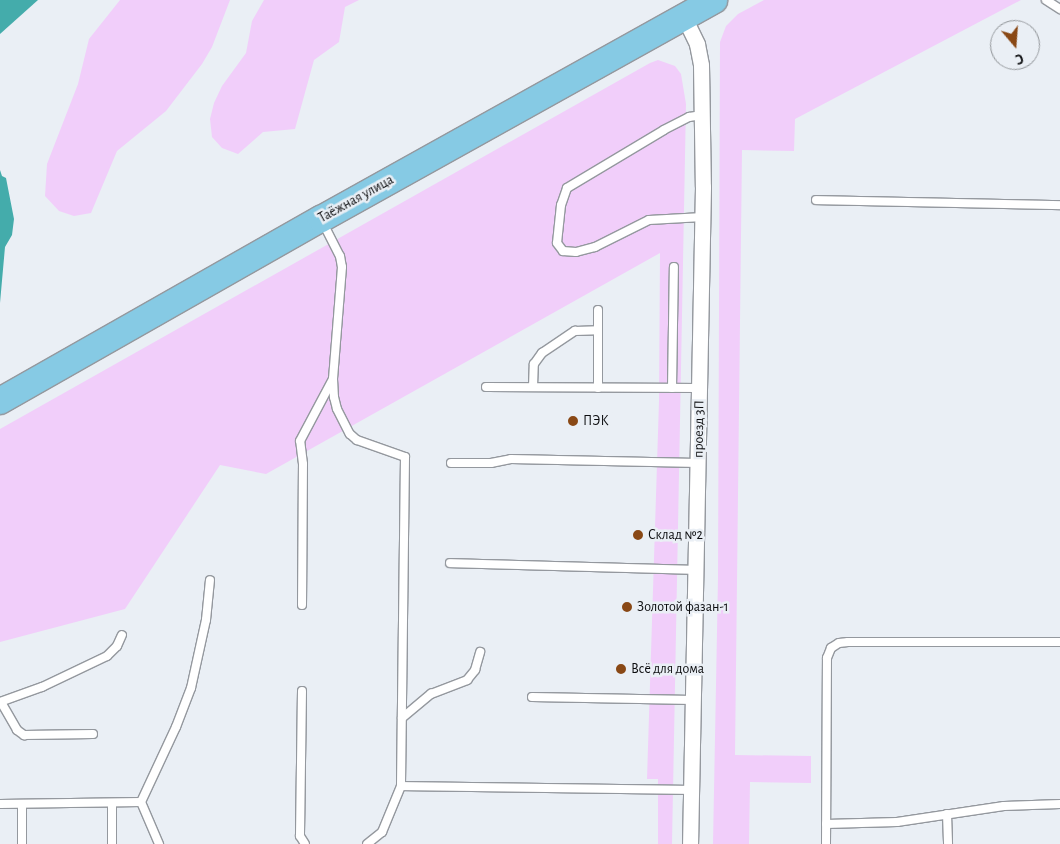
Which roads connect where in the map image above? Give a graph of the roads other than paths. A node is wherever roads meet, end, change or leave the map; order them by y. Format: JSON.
{"nodes":[{"id":1,"x":714,"y":0,"type":"edge"},
{"id":2,"x":1046,"y":0,"type":"edge"},
{"id":3,"x":1060,"y":9,"type":"edge"},
{"id":4,"x":684,"y":17,"type":"junction"},
{"id":5,"x":702,"y":115,"type":"junction"},
{"id":6,"x":816,"y":200,"type":"dead end"},
{"id":7,"x":1060,"y":205,"type":"edge"},
{"id":8,"x":702,"y":218,"type":"junction"},
{"id":9,"x":321,"y":219,"type":"junction"},
{"id":10,"x":674,"y":267,"type":"dead end"},
{"id":11,"x":598,"y":310,"type":"dead end"},
{"id":12,"x":598,"y":330,"type":"junction"},
{"id":13,"x":333,"y":379,"type":"junction"},
{"id":14,"x":486,"y":387,"type":"dead end"},
{"id":15,"x":533,"y":387,"type":"junction"},
{"id":16,"x":598,"y":388,"type":"junction"},
{"id":17,"x":672,"y":388,"type":"junction"},
{"id":18,"x":699,"y":388,"type":"junction"},
{"id":19,"x":0,"y":401,"type":"edge"},
{"id":20,"x":451,"y":463,"type":"dead end"},
{"id":21,"x":698,"y":463,"type":"junction"},
{"id":22,"x":450,"y":563,"type":"dead end"},
{"id":23,"x":695,"y":570,"type":"junction"},
{"id":24,"x":210,"y":580,"type":"dead end"},
{"id":25,"x":302,"y":606,"type":"dead end"},
{"id":26,"x":122,"y":635,"type":"dead end"},
{"id":27,"x":1060,"y":642,"type":"edge"},
{"id":28,"x":480,"y":652,"type":"dead end"},
{"id":29,"x":302,"y":690,"type":"dead end"},
{"id":30,"x":532,"y":697,"type":"dead end"},
{"id":31,"x":693,"y":700,"type":"junction"},
{"id":32,"x":0,"y":702,"type":"edge"},
{"id":33,"x":402,"y":718,"type":"junction"},
{"id":34,"x":94,"y":734,"type":"dead end"},
{"id":35,"x":401,"y":786,"type":"junction"},
{"id":36,"x":691,"y":790,"type":"junction"},
{"id":37,"x":112,"y":802,"type":"junction"},
{"id":38,"x":141,"y":802,"type":"junction"},
{"id":39,"x":0,"y":804,"type":"edge"},
{"id":40,"x":22,"y":804,"type":"junction"},
{"id":41,"x":1060,"y":804,"type":"edge"},
{"id":42,"x":947,"y":814,"type":"junction"},
{"id":43,"x":826,"y":824,"type":"junction"},
{"id":44,"x":22,"y":844,"type":"edge"},
{"id":45,"x":112,"y":844,"type":"edge"},
{"id":46,"x":159,"y":844,"type":"edge"},
{"id":47,"x":305,"y":844,"type":"edge"},
{"id":48,"x":367,"y":844,"type":"edge"},
{"id":49,"x":690,"y":844,"type":"edge"},
{"id":50,"x":826,"y":844,"type":"edge"},
{"id":51,"x":948,"y":844,"type":"edge"}],
"edges":[{"from":1,"to":4,"type":"highway","name":"Таёжная улица"},
{"from":2,"to":3,"type":"lane"},
{"from":4,"to":5,"type":"street","name":"проезд 3П"},
{"from":4,"to":9,"type":"highway","name":"Таёжная улица"},
{"from":5,"to":8,"type":"street","name":"проезд 3П"},
{"from":5,"to":8,"type":"lane"},
{"from":6,"to":7,"type":"lane"},
{"from":8,"to":18,"type":"street","name":"проезд 3П"},
{"from":9,"to":13,"type":"lane"},
{"from":9,"to":19,"type":"highway","name":"Таёжная улица"},
{"from":10,"to":17,"type":"lane"},
{"from":11,"to":12,"type":"lane"},
{"from":12,"to":15,"type":"lane"},
{"from":12,"to":16,"type":"lane"},
{"from":13,"to":25,"type":"lane"},
{"from":13,"to":33,"type":"lane"},
{"from":14,"to":15,"type":"lane"},
{"from":15,"to":16,"type":"lane"},
{"from":16,"to":17,"type":"lane"},
{"from":17,"to":18,"type":"lane"},
{"from":18,"to":21,"type":"street","name":"проезд 3П"},
{"from":20,"to":21,"type":"lane"},
{"from":21,"to":23,"type":"street","name":"проезд 3П"},
{"from":22,"to":23,"type":"lane"},
{"from":23,"to":31,"type":"street","name":"проезд 3П"},
{"from":24,"to":38,"type":"lane"},
{"from":26,"to":32,"type":"lane"},
{"from":27,"to":43,"type":"lane"},
{"from":28,"to":33,"type":"lane"},
{"from":29,"to":47,"type":"lane"},
{"from":30,"to":31,"type":"lane"},
{"from":31,"to":36,"type":"street","name":"проезд 3П"},
{"from":32,"to":34,"type":"lane"},
{"from":33,"to":35,"type":"lane"},
{"from":35,"to":36,"type":"lane"},
{"from":35,"to":48,"type":"lane"},
{"from":36,"to":49,"type":"street","name":"проезд 3П"},
{"from":37,"to":38,"type":"lane"},
{"from":37,"to":40,"type":"lane"},
{"from":37,"to":45,"type":"lane"},
{"from":38,"to":46,"type":"lane"},
{"from":39,"to":40,"type":"lane"},
{"from":40,"to":44,"type":"lane"},
{"from":41,"to":42,"type":"lane"},
{"from":42,"to":43,"type":"lane"},
{"from":42,"to":51,"type":"lane"},
{"from":43,"to":50,"type":"lane"}]}
